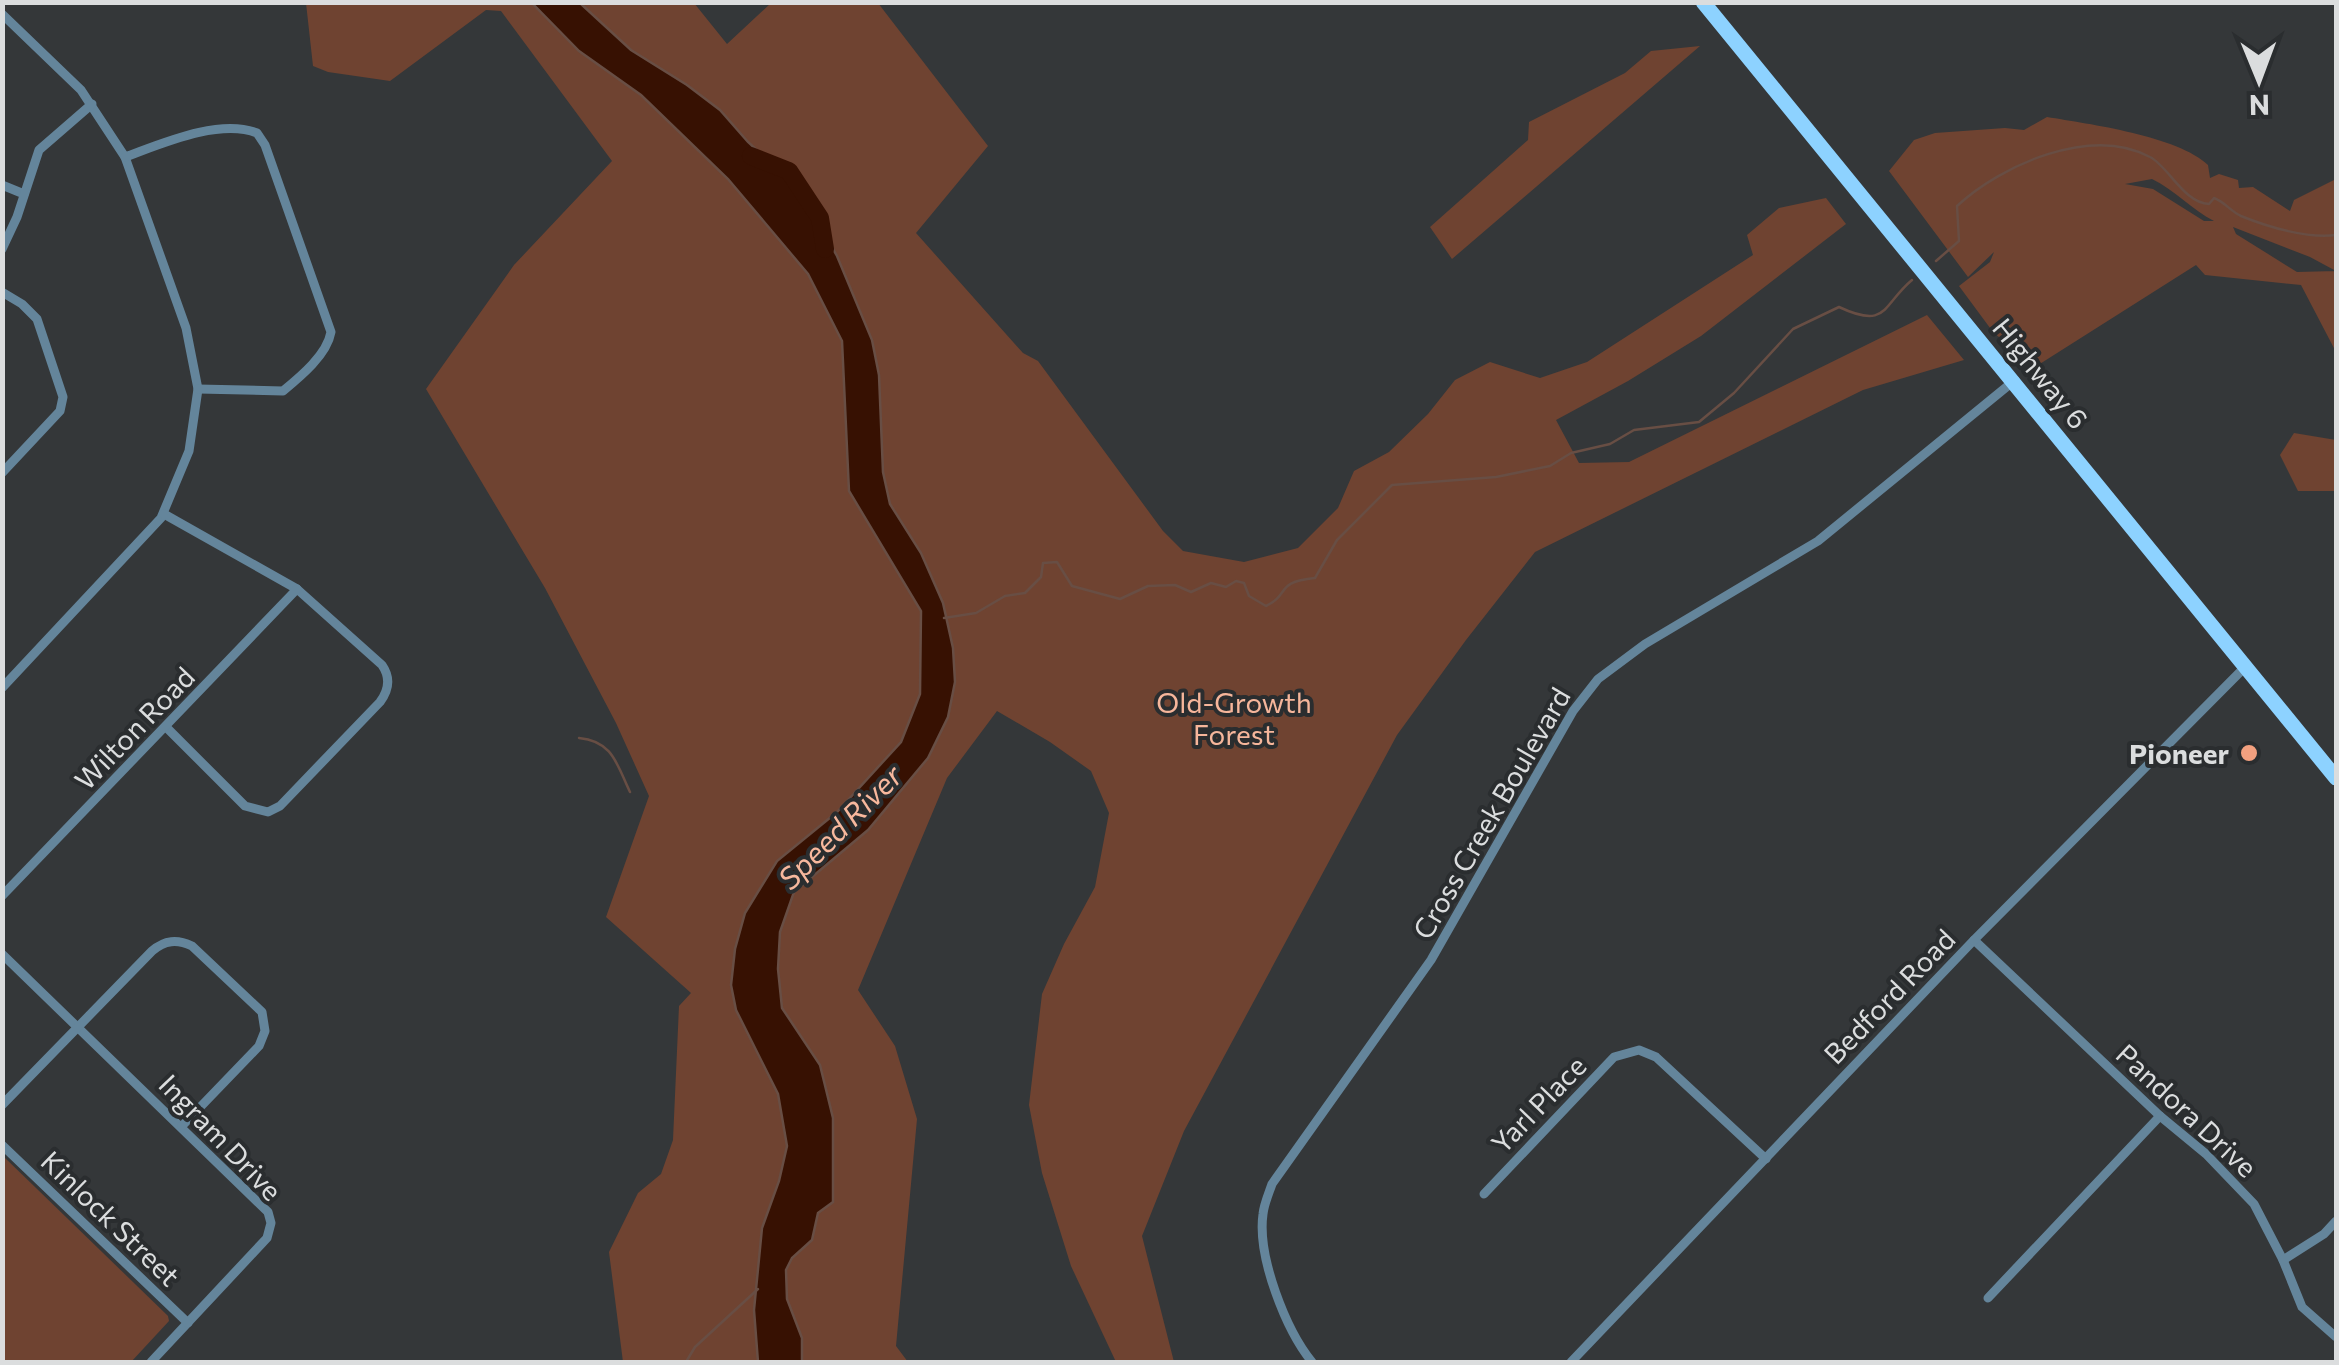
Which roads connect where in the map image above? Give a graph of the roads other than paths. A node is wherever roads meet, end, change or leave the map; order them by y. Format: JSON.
{"nodes":[{"id":1,"x":1703,"y":2,"type":"edge"},
{"id":2,"x":2,"y":14,"type":"edge"},
{"id":3,"x":92,"y":104,"type":"junction"},
{"id":4,"x":124,"y":157,"type":"junction"},
{"id":5,"x":2,"y":186,"type":"edge"},
{"id":6,"x":24,"y":194,"type":"junction"},
{"id":7,"x":2,"y":249,"type":"edge"},
{"id":8,"x":2,"y":292,"type":"edge"},
{"id":9,"x":2014,"y":380,"type":"junction"},
{"id":10,"x":198,"y":389,"type":"junction"},
{"id":11,"x":2,"y":473,"type":"edge"},
{"id":12,"x":164,"y":514,"type":"junction"},
{"id":13,"x":297,"y":589,"type":"junction"},
{"id":14,"x":2246,"y":666,"type":"junction"},
{"id":15,"x":2,"y":688,"type":"edge"},
{"id":16,"x":166,"y":727,"type":"junction"},
{"id":17,"x":2336,"y":778,"type":"edge"},
{"id":18,"x":2,"y":896,"type":"edge"},
{"id":19,"x":1974,"y":940,"type":"junction"},
{"id":20,"x":2,"y":954,"type":"edge"},
{"id":21,"x":79,"y":1027,"type":"junction"},
{"id":22,"x":2,"y":1104,"type":"edge"},
{"id":23,"x":2160,"y":1116,"type":"junction"},
{"id":24,"x":182,"y":1126,"type":"junction"},
{"id":25,"x":2,"y":1145,"type":"edge"},
{"id":26,"x":1766,"y":1159,"type":"junction"},
{"id":27,"x":1484,"y":1194,"type":"dead end"},
{"id":28,"x":2336,"y":1221,"type":"edge"},
{"id":29,"x":2283,"y":1260,"type":"junction"},
{"id":30,"x":1988,"y":1298,"type":"dead end"},
{"id":31,"x":188,"y":1323,"type":"junction"},
{"id":32,"x":2336,"y":1338,"type":"edge"},
{"id":33,"x":150,"y":1362,"type":"edge"},
{"id":34,"x":1312,"y":1362,"type":"edge"},
{"id":35,"x":1572,"y":1362,"type":"edge"}],
"edges":[{"from":1,"to":9,"type":"main road","name":"Highway 6"},
{"from":2,"to":3,"type":"street"},
{"from":3,"to":4,"type":"street"},
{"from":3,"to":6,"type":"street"},
{"from":4,"to":10,"type":"street"},
{"from":4,"to":10,"type":"street"},
{"from":5,"to":6,"type":"street"},
{"from":6,"to":7,"type":"street"},
{"from":8,"to":11,"type":"street"},
{"from":9,"to":14,"type":"main road","name":"Highway 6"},
{"from":9,"to":34,"type":"street","name":"Cross Creek Boulevard"},
{"from":10,"to":12,"type":"street"},
{"from":12,"to":13,"type":"street"},
{"from":12,"to":15,"type":"street"},
{"from":13,"to":16,"type":"street","name":"Wilton Road"},
{"from":13,"to":16,"type":"street"},
{"from":14,"to":17,"type":"main road","name":"Highway 6"},
{"from":14,"to":19,"type":"street","name":"Bedford Road"},
{"from":16,"to":18,"type":"street","name":"Wilton Road"},
{"from":19,"to":23,"type":"street","name":"Pandora Drive"},
{"from":19,"to":26,"type":"street","name":"Bedford Road"},
{"from":20,"to":21,"type":"street","name":"Ingram Drive"},
{"from":21,"to":22,"type":"street"},
{"from":21,"to":24,"type":"street","name":"Ingram Drive"},
{"from":21,"to":24,"type":"street"},
{"from":23,"to":29,"type":"street","name":"Pandora Drive"},
{"from":23,"to":30,"type":"street"},
{"from":24,"to":31,"type":"street","name":"Ingram Drive"},
{"from":25,"to":31,"type":"street","name":"Kinlock Street"},
{"from":26,"to":27,"type":"street","name":"Yarl Place"},
{"from":26,"to":35,"type":"street","name":"Bedford Road"},
{"from":28,"to":29,"type":"street"},
{"from":29,"to":32,"type":"street","name":"Pandora Drive"},
{"from":31,"to":33,"type":"street","name":"Ingram Drive"}]}
